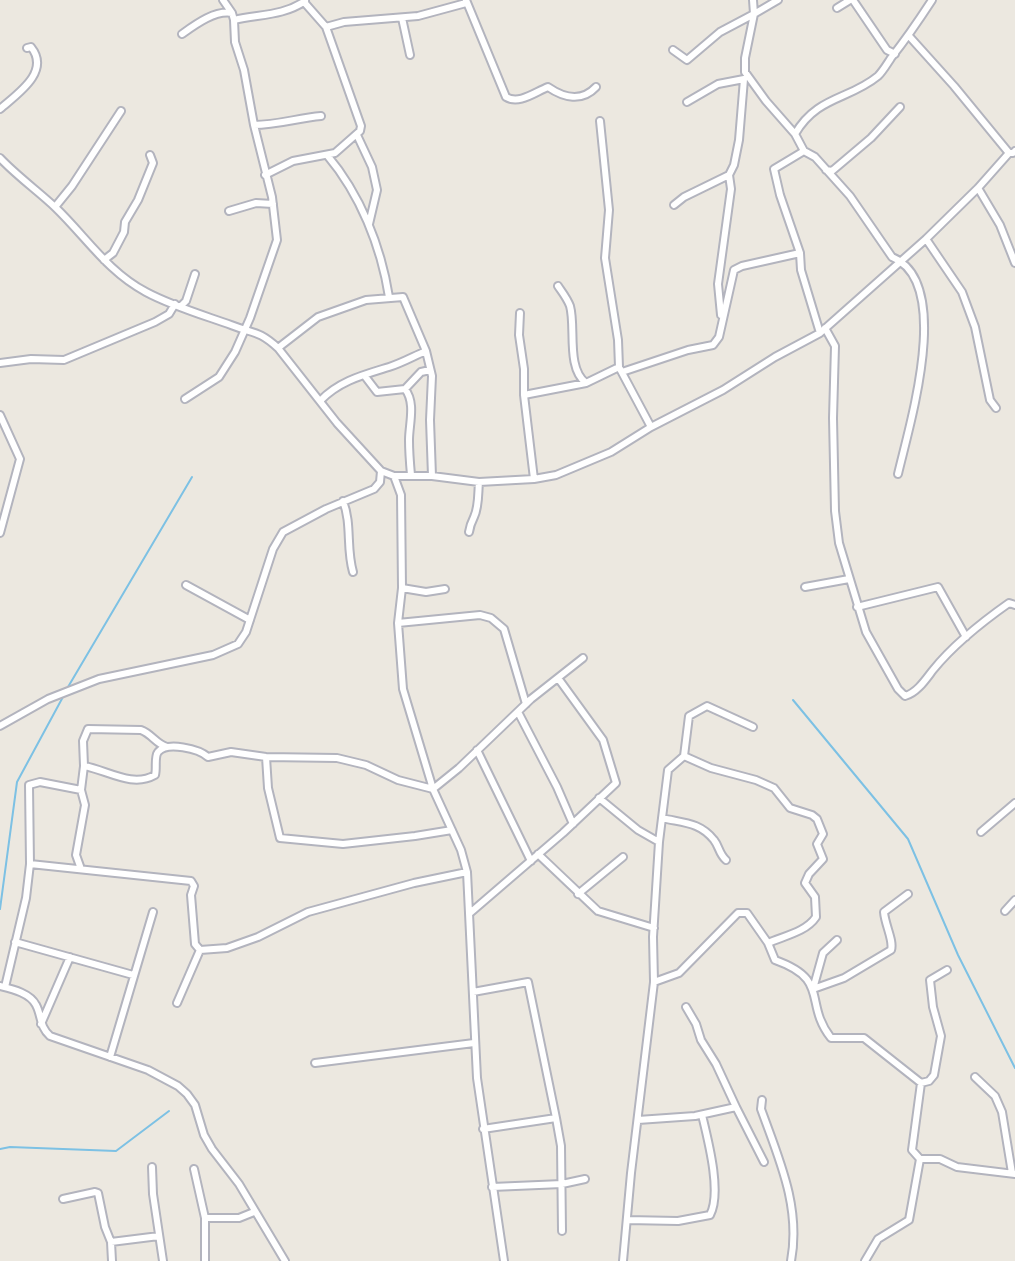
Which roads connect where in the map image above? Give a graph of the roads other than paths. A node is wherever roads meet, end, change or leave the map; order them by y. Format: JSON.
{"nodes":[{"id":1,"x":223,"y":0,"type":"edge"},
{"id":2,"x":753,"y":0,"type":"edge"},
{"id":3,"x":778,"y":0,"type":"edge"},
{"id":4,"x":851,"y":0,"type":"edge"},
{"id":5,"x":932,"y":0,"type":"edge"},
{"id":6,"x":305,"y":1,"type":"edge"},
{"id":7,"x":466,"y":1,"type":"edge"},
{"id":8,"x":837,"y":8,"type":"dead end"},
{"id":9,"x":754,"y":14,"type":"junction"},
{"id":10,"x":233,"y":16,"type":"junction"},
{"id":11,"x":402,"y":18,"type":"junction"},
{"id":12,"x":326,"y":27,"type":"junction"},
{"id":13,"x":182,"y":34,"type":"dead end"},
{"id":14,"x":908,"y":36,"type":"junction"},
{"id":15,"x":27,"y":48,"type":"dead end"},
{"id":16,"x":673,"y":50,"type":"dead end"},
{"id":17,"x":895,"y":54,"type":"junction"},
{"id":18,"x":410,"y":55,"type":"dead end"},
{"id":19,"x":738,"y":64,"type":"dead end"},
{"id":20,"x":744,"y":76,"type":"junction"},
{"id":21,"x":596,"y":87,"type":"dead end"},
{"id":22,"x":687,"y":102,"type":"dead end"},
{"id":23,"x":900,"y":107,"type":"dead end"},
{"id":24,"x":0,"y":108,"type":"edge"},
{"id":25,"x":121,"y":111,"type":"dead end"},
{"id":26,"x":321,"y":116,"type":"dead end"},
{"id":27,"x":600,"y":121,"type":"dead end"},
{"id":28,"x":254,"y":125,"type":"junction"},
{"id":29,"x":795,"y":134,"type":"junction"},
{"id":30,"x":357,"y":135,"type":"junction"},
{"id":31,"x":804,"y":151,"type":"junction"},
{"id":32,"x":1013,"y":153,"type":"edge"},
{"id":33,"x":150,"y":155,"type":"dead end"},
{"id":34,"x":327,"y":155,"type":"junction"},
{"id":35,"x":0,"y":158,"type":"edge"},
{"id":36,"x":826,"y":170,"type":"junction"},
{"id":37,"x":265,"y":175,"type":"junction"},
{"id":38,"x":729,"y":175,"type":"junction"},
{"id":39,"x":978,"y":188,"type":"junction"},
{"id":40,"x":273,"y":204,"type":"junction"},
{"id":41,"x":674,"y":205,"type":"dead end"},
{"id":42,"x":55,"y":207,"type":"junction"},
{"id":43,"x":229,"y":211,"type":"dead end"},
{"id":44,"x":369,"y":226,"type":"junction"},
{"id":45,"x":926,"y":239,"type":"junction"},
{"id":46,"x":800,"y":253,"type":"junction"},
{"id":47,"x":104,"y":260,"type":"junction"},
{"id":48,"x":902,"y":261,"type":"junction"},
{"id":49,"x":1015,"y":263,"type":"edge"},
{"id":50,"x":195,"y":274,"type":"dead end"},
{"id":51,"x":558,"y":286,"type":"dead end"},
{"id":52,"x":389,"y":297,"type":"junction"},
{"id":53,"x":178,"y":305,"type":"junction"},
{"id":54,"x":520,"y":313,"type":"dead end"},
{"id":55,"x":723,"y":320,"type":"junction"},
{"id":56,"x":243,"y":329,"type":"junction"},
{"id":57,"x":822,"y":330,"type":"junction"},
{"id":58,"x":278,"y":348,"type":"junction"},
{"id":59,"x":426,"y":351,"type":"junction"},
{"id":60,"x":0,"y":363,"type":"edge"},
{"id":61,"x":621,"y":369,"type":"junction"},
{"id":62,"x":430,"y":370,"type":"junction"},
{"id":63,"x":364,"y":375,"type":"junction"},
{"id":64,"x":586,"y":383,"type":"junction"},
{"id":65,"x":405,"y":389,"type":"junction"},
{"id":66,"x":524,"y":394,"type":"junction"},
{"id":67,"x":185,"y":399,"type":"dead end"},
{"id":68,"x":320,"y":401,"type":"junction"},
{"id":69,"x":996,"y":408,"type":"dead end"},
{"id":70,"x":0,"y":415,"type":"edge"},
{"id":71,"x":651,"y":427,"type":"junction"},
{"id":72,"x":381,"y":471,"type":"junction"},
{"id":73,"x":898,"y":474,"type":"dead end"},
{"id":74,"x":411,"y":475,"type":"junction"},
{"id":75,"x":394,"y":476,"type":"junction"},
{"id":76,"x":432,"y":476,"type":"junction"},
{"id":77,"x":534,"y":479,"type":"junction"},
{"id":78,"x":479,"y":482,"type":"junction"},
{"id":79,"x":343,"y":501,"type":"junction"},
{"id":80,"x":0,"y":533,"type":"edge"},
{"id":81,"x":468,"y":533,"type":"dead end"},
{"id":82,"x":353,"y":572,"type":"dead end"},
{"id":83,"x":849,"y":579,"type":"junction"},
{"id":84,"x":186,"y":585,"type":"dead end"},
{"id":85,"x":402,"y":587,"type":"junction"},
{"id":86,"x":805,"y":587,"type":"dead end"},
{"id":87,"x":445,"y":589,"type":"dead end"},
{"id":88,"x":1015,"y":605,"type":"edge"},
{"id":89,"x":857,"y":607,"type":"junction"},
{"id":90,"x":250,"y":620,"type":"junction"},
{"id":91,"x":398,"y":623,"type":"junction"},
{"id":92,"x":966,"y":637,"type":"junction"},
{"id":93,"x":583,"y":658,"type":"dead end"},
{"id":94,"x":558,"y":678,"type":"junction"},
{"id":95,"x":526,"y":704,"type":"junction"},
{"id":96,"x":518,"y":712,"type":"junction"},
{"id":97,"x":0,"y":726,"type":"edge"},
{"id":98,"x":753,"y":727,"type":"dead end"},
{"id":99,"x":169,"y":748,"type":"junction"},
{"id":100,"x":477,"y":750,"type":"junction"},
{"id":101,"x":684,"y":756,"type":"junction"},
{"id":102,"x":266,"y":757,"type":"junction"},
{"id":103,"x":84,"y":766,"type":"junction"},
{"id":104,"x":433,"y":789,"type":"junction"},
{"id":105,"x":81,"y":790,"type":"junction"},
{"id":106,"x":599,"y":799,"type":"junction"},
{"id":107,"x":1015,"y":803,"type":"edge"},
{"id":108,"x":662,"y":818,"type":"junction"},
{"id":109,"x":573,"y":824,"type":"junction"},
{"id":110,"x":452,"y":830,"type":"junction"},
{"id":111,"x":981,"y":832,"type":"dead end"},
{"id":112,"x":659,"y":842,"type":"junction"},
{"id":113,"x":538,"y":854,"type":"junction"},
{"id":114,"x":623,"y":857,"type":"dead end"},
{"id":115,"x":726,"y":860,"type":"dead end"},
{"id":116,"x":531,"y":861,"type":"junction"},
{"id":117,"x":30,"y":864,"type":"junction"},
{"id":118,"x":81,"y":869,"type":"junction"},
{"id":119,"x":467,"y":872,"type":"junction"},
{"id":120,"x":578,"y":894,"type":"junction"},
{"id":121,"x":908,"y":894,"type":"dead end"},
{"id":122,"x":1015,"y":900,"type":"edge"},
{"id":123,"x":1005,"y":911,"type":"dead end"},
{"id":124,"x":153,"y":912,"type":"dead end"},
{"id":125,"x":470,"y":913,"type":"junction"},
{"id":126,"x":654,"y":928,"type":"junction"},
{"id":127,"x":837,"y":940,"type":"dead end"},
{"id":128,"x":15,"y":942,"type":"junction"},
{"id":129,"x":768,"y":943,"type":"junction"},
{"id":130,"x":200,"y":950,"type":"junction"},
{"id":131,"x":70,"y":957,"type":"junction"},
{"id":132,"x":947,"y":970,"type":"dead end"},
{"id":133,"x":133,"y":975,"type":"junction"},
{"id":134,"x":654,"y":982,"type":"junction"},
{"id":135,"x":2,"y":986,"type":"edge"},
{"id":136,"x":813,"y":989,"type":"junction"},
{"id":137,"x":472,"y":992,"type":"junction"},
{"id":138,"x":177,"y":1003,"type":"dead end"},
{"id":139,"x":686,"y":1007,"type":"dead end"},
{"id":140,"x":41,"y":1024,"type":"junction"},
{"id":141,"x":474,"y":1043,"type":"junction"},
{"id":142,"x":110,"y":1057,"type":"junction"},
{"id":143,"x":314,"y":1063,"type":"dead end"},
{"id":144,"x":975,"y":1077,"type":"dead end"},
{"id":145,"x":921,"y":1083,"type":"junction"},
{"id":146,"x":762,"y":1100,"type":"dead end"},
{"id":147,"x":736,"y":1107,"type":"junction"},
{"id":148,"x":702,"y":1115,"type":"junction"},
{"id":149,"x":556,"y":1118,"type":"junction"},
{"id":150,"x":638,"y":1120,"type":"junction"},
{"id":151,"x":483,"y":1129,"type":"junction"},
{"id":152,"x":920,"y":1159,"type":"junction"},
{"id":153,"x":764,"y":1163,"type":"dead end"},
{"id":154,"x":152,"y":1167,"type":"dead end"},
{"id":155,"x":194,"y":1169,"type":"dead end"},
{"id":156,"x":1014,"y":1173,"type":"edge"},
{"id":157,"x":585,"y":1179,"type":"dead end"},
{"id":158,"x":562,"y":1184,"type":"junction"},
{"id":159,"x":492,"y":1187,"type":"junction"},
{"id":160,"x":63,"y":1199,"type":"dead end"},
{"id":161,"x":254,"y":1212,"type":"junction"},
{"id":162,"x":205,"y":1218,"type":"junction"},
{"id":163,"x":627,"y":1220,"type":"junction"},
{"id":164,"x":562,"y":1231,"type":"dead end"},
{"id":165,"x":159,"y":1236,"type":"junction"},
{"id":166,"x":111,"y":1242,"type":"junction"},
{"id":167,"x":112,"y":1261,"type":"edge"},
{"id":168,"x":163,"y":1261,"type":"edge"},
{"id":169,"x":205,"y":1261,"type":"edge"},
{"id":170,"x":285,"y":1261,"type":"edge"},
{"id":171,"x":504,"y":1261,"type":"edge"},
{"id":172,"x":623,"y":1261,"type":"edge"},
{"id":173,"x":791,"y":1261,"type":"edge"},
{"id":174,"x":866,"y":1261,"type":"edge"}],
"edges":[{"from":1,"to":10,"type":"street"},
{"from":2,"to":9,"type":"street"},
{"from":3,"to":9,"type":"street"},
{"from":4,"to":8,"type":"street"},
{"from":4,"to":17,"type":"street"},
{"from":5,"to":14,"type":"street"},
{"from":6,"to":10,"type":"street"},
{"from":6,"to":12,"type":"street"},
{"from":7,"to":11,"type":"street"},
{"from":7,"to":21,"type":"street"},
{"from":9,"to":16,"type":"street"},
{"from":9,"to":20,"type":"street"},
{"from":10,"to":13,"type":"street"},
{"from":10,"to":28,"type":"street"},
{"from":11,"to":12,"type":"street"},
{"from":11,"to":18,"type":"street"},
{"from":12,"to":30,"type":"street"},
{"from":14,"to":17,"type":"street"},
{"from":14,"to":32,"type":"street"},
{"from":15,"to":24,"type":"street"},
{"from":17,"to":29,"type":"street"},
{"from":19,"to":20,"type":"street"},
{"from":20,"to":22,"type":"street"},
{"from":20,"to":29,"type":"street"},
{"from":20,"to":38,"type":"street"},
{"from":23,"to":36,"type":"street"},
{"from":25,"to":42,"type":"street"},
{"from":26,"to":28,"type":"street"},
{"from":27,"to":61,"type":"street"},
{"from":28,"to":37,"type":"street"},
{"from":29,"to":31,"type":"street"},
{"from":30,"to":34,"type":"street"},
{"from":30,"to":44,"type":"street"},
{"from":31,"to":36,"type":"street"},
{"from":31,"to":46,"type":"street"},
{"from":32,"to":39,"type":"street"},
{"from":33,"to":47,"type":"street"},
{"from":34,"to":37,"type":"street"},
{"from":34,"to":44,"type":"street"},
{"from":35,"to":42,"type":"street"},
{"from":36,"to":48,"type":"street"},
{"from":37,"to":40,"type":"street"},
{"from":38,"to":41,"type":"street"},
{"from":38,"to":55,"type":"street"},
{"from":39,"to":45,"type":"street"},
{"from":39,"to":49,"type":"street"},
{"from":40,"to":43,"type":"street"},
{"from":40,"to":56,"type":"street"},
{"from":42,"to":47,"type":"street"},
{"from":44,"to":52,"type":"street"},
{"from":45,"to":48,"type":"street"},
{"from":45,"to":69,"type":"street"},
{"from":46,"to":55,"type":"street"},
{"from":46,"to":57,"type":"street"},
{"from":47,"to":53,"type":"street"},
{"from":48,"to":57,"type":"street"},
{"from":48,"to":73,"type":"street"},
{"from":50,"to":53,"type":"street"},
{"from":51,"to":64,"type":"street"},
{"from":52,"to":58,"type":"street"},
{"from":52,"to":59,"type":"street"},
{"from":53,"to":56,"type":"street"},
{"from":53,"to":60,"type":"street"},
{"from":54,"to":66,"type":"street"},
{"from":55,"to":61,"type":"street"},
{"from":56,"to":58,"type":"street"},
{"from":56,"to":67,"type":"street"},
{"from":57,"to":71,"type":"street"},
{"from":57,"to":83,"type":"street"},
{"from":58,"to":68,"type":"street"},
{"from":59,"to":62,"type":"street"},
{"from":59,"to":63,"type":"street"},
{"from":61,"to":64,"type":"street"},
{"from":61,"to":71,"type":"street"},
{"from":62,"to":65,"type":"street"},
{"from":62,"to":76,"type":"street"},
{"from":63,"to":65,"type":"street"},
{"from":63,"to":68,"type":"street"},
{"from":64,"to":66,"type":"street"},
{"from":65,"to":74,"type":"street"},
{"from":66,"to":77,"type":"street"},
{"from":68,"to":72,"type":"street"},
{"from":70,"to":80,"type":"street"},
{"from":71,"to":77,"type":"street"},
{"from":72,"to":75,"type":"street"},
{"from":72,"to":79,"type":"street"},
{"from":74,"to":75,"type":"street"},
{"from":74,"to":76,"type":"street"},
{"from":75,"to":85,"type":"street"},
{"from":76,"to":78,"type":"street"},
{"from":77,"to":78,"type":"street"},
{"from":78,"to":81,"type":"street"},
{"from":79,"to":82,"type":"street"},
{"from":79,"to":90,"type":"street"},
{"from":83,"to":86,"type":"street"},
{"from":83,"to":89,"type":"street"},
{"from":84,"to":90,"type":"street"},
{"from":85,"to":87,"type":"street"},
{"from":85,"to":91,"type":"street"},
{"from":88,"to":92,"type":"street"},
{"from":89,"to":92,"type":"street"},
{"from":89,"to":92,"type":"street"},
{"from":90,"to":97,"type":"street"},
{"from":91,"to":95,"type":"street"},
{"from":91,"to":104,"type":"street"},
{"from":93,"to":94,"type":"street"},
{"from":94,"to":95,"type":"street"},
{"from":94,"to":106,"type":"street"},
{"from":95,"to":96,"type":"street"},
{"from":96,"to":100,"type":"street"},
{"from":96,"to":109,"type":"street"},
{"from":98,"to":101,"type":"street"},
{"from":99,"to":102,"type":"street"},
{"from":99,"to":103,"type":"street"},
{"from":99,"to":103,"type":"street"},
{"from":100,"to":104,"type":"street"},
{"from":100,"to":116,"type":"street"},
{"from":101,"to":108,"type":"street"},
{"from":101,"to":129,"type":"street"},
{"from":102,"to":104,"type":"street"},
{"from":102,"to":110,"type":"street"},
{"from":103,"to":105,"type":"street"},
{"from":104,"to":110,"type":"street"},
{"from":105,"to":117,"type":"street"},
{"from":105,"to":118,"type":"street"},
{"from":106,"to":109,"type":"street"},
{"from":106,"to":112,"type":"street"},
{"from":107,"to":111,"type":"street"},
{"from":108,"to":112,"type":"street"},
{"from":108,"to":115,"type":"street"},
{"from":109,"to":113,"type":"street"},
{"from":110,"to":119,"type":"street"},
{"from":112,"to":126,"type":"street"},
{"from":113,"to":116,"type":"street"},
{"from":113,"to":120,"type":"street"},
{"from":114,"to":120,"type":"street"},
{"from":116,"to":125,"type":"street"},
{"from":117,"to":118,"type":"street"},
{"from":117,"to":128,"type":"street"},
{"from":118,"to":130,"type":"street"},
{"from":119,"to":125,"type":"street"},
{"from":119,"to":130,"type":"street"},
{"from":120,"to":126,"type":"street"},
{"from":121,"to":136,"type":"street"},
{"from":122,"to":123,"type":"street"},
{"from":124,"to":133,"type":"street"},
{"from":125,"to":137,"type":"street"},
{"from":126,"to":134,"type":"street"},
{"from":127,"to":136,"type":"street"},
{"from":128,"to":131,"type":"street"},
{"from":128,"to":135,"type":"street"},
{"from":129,"to":134,"type":"street"},
{"from":129,"to":136,"type":"street"},
{"from":130,"to":138,"type":"street"},
{"from":131,"to":133,"type":"street"},
{"from":131,"to":140,"type":"street"},
{"from":132,"to":145,"type":"street"},
{"from":133,"to":142,"type":"street"},
{"from":134,"to":150,"type":"street"},
{"from":135,"to":140,"type":"street"},
{"from":136,"to":145,"type":"street"},
{"from":137,"to":141,"type":"street"},
{"from":137,"to":149,"type":"street"},
{"from":139,"to":147,"type":"street"},
{"from":140,"to":142,"type":"street"},
{"from":141,"to":143,"type":"street"},
{"from":141,"to":151,"type":"street"},
{"from":142,"to":161,"type":"street"},
{"from":144,"to":156,"type":"street"},
{"from":145,"to":152,"type":"street"},
{"from":146,"to":173,"type":"street"},
{"from":147,"to":148,"type":"street"},
{"from":147,"to":153,"type":"street"},
{"from":148,"to":150,"type":"street"},
{"from":148,"to":163,"type":"street"},
{"from":149,"to":151,"type":"street"},
{"from":149,"to":158,"type":"street"},
{"from":150,"to":163,"type":"street"},
{"from":151,"to":159,"type":"street"},
{"from":152,"to":156,"type":"street"},
{"from":152,"to":174,"type":"street"},
{"from":154,"to":165,"type":"street"},
{"from":155,"to":162,"type":"street"},
{"from":157,"to":158,"type":"street"},
{"from":158,"to":159,"type":"street"},
{"from":158,"to":164,"type":"street"},
{"from":159,"to":171,"type":"street"},
{"from":160,"to":166,"type":"street"},
{"from":161,"to":162,"type":"street"},
{"from":161,"to":170,"type":"street"},
{"from":162,"to":169,"type":"street"},
{"from":163,"to":172,"type":"street"},
{"from":165,"to":166,"type":"street"},
{"from":165,"to":168,"type":"street"},
{"from":166,"to":167,"type":"street"}]}
